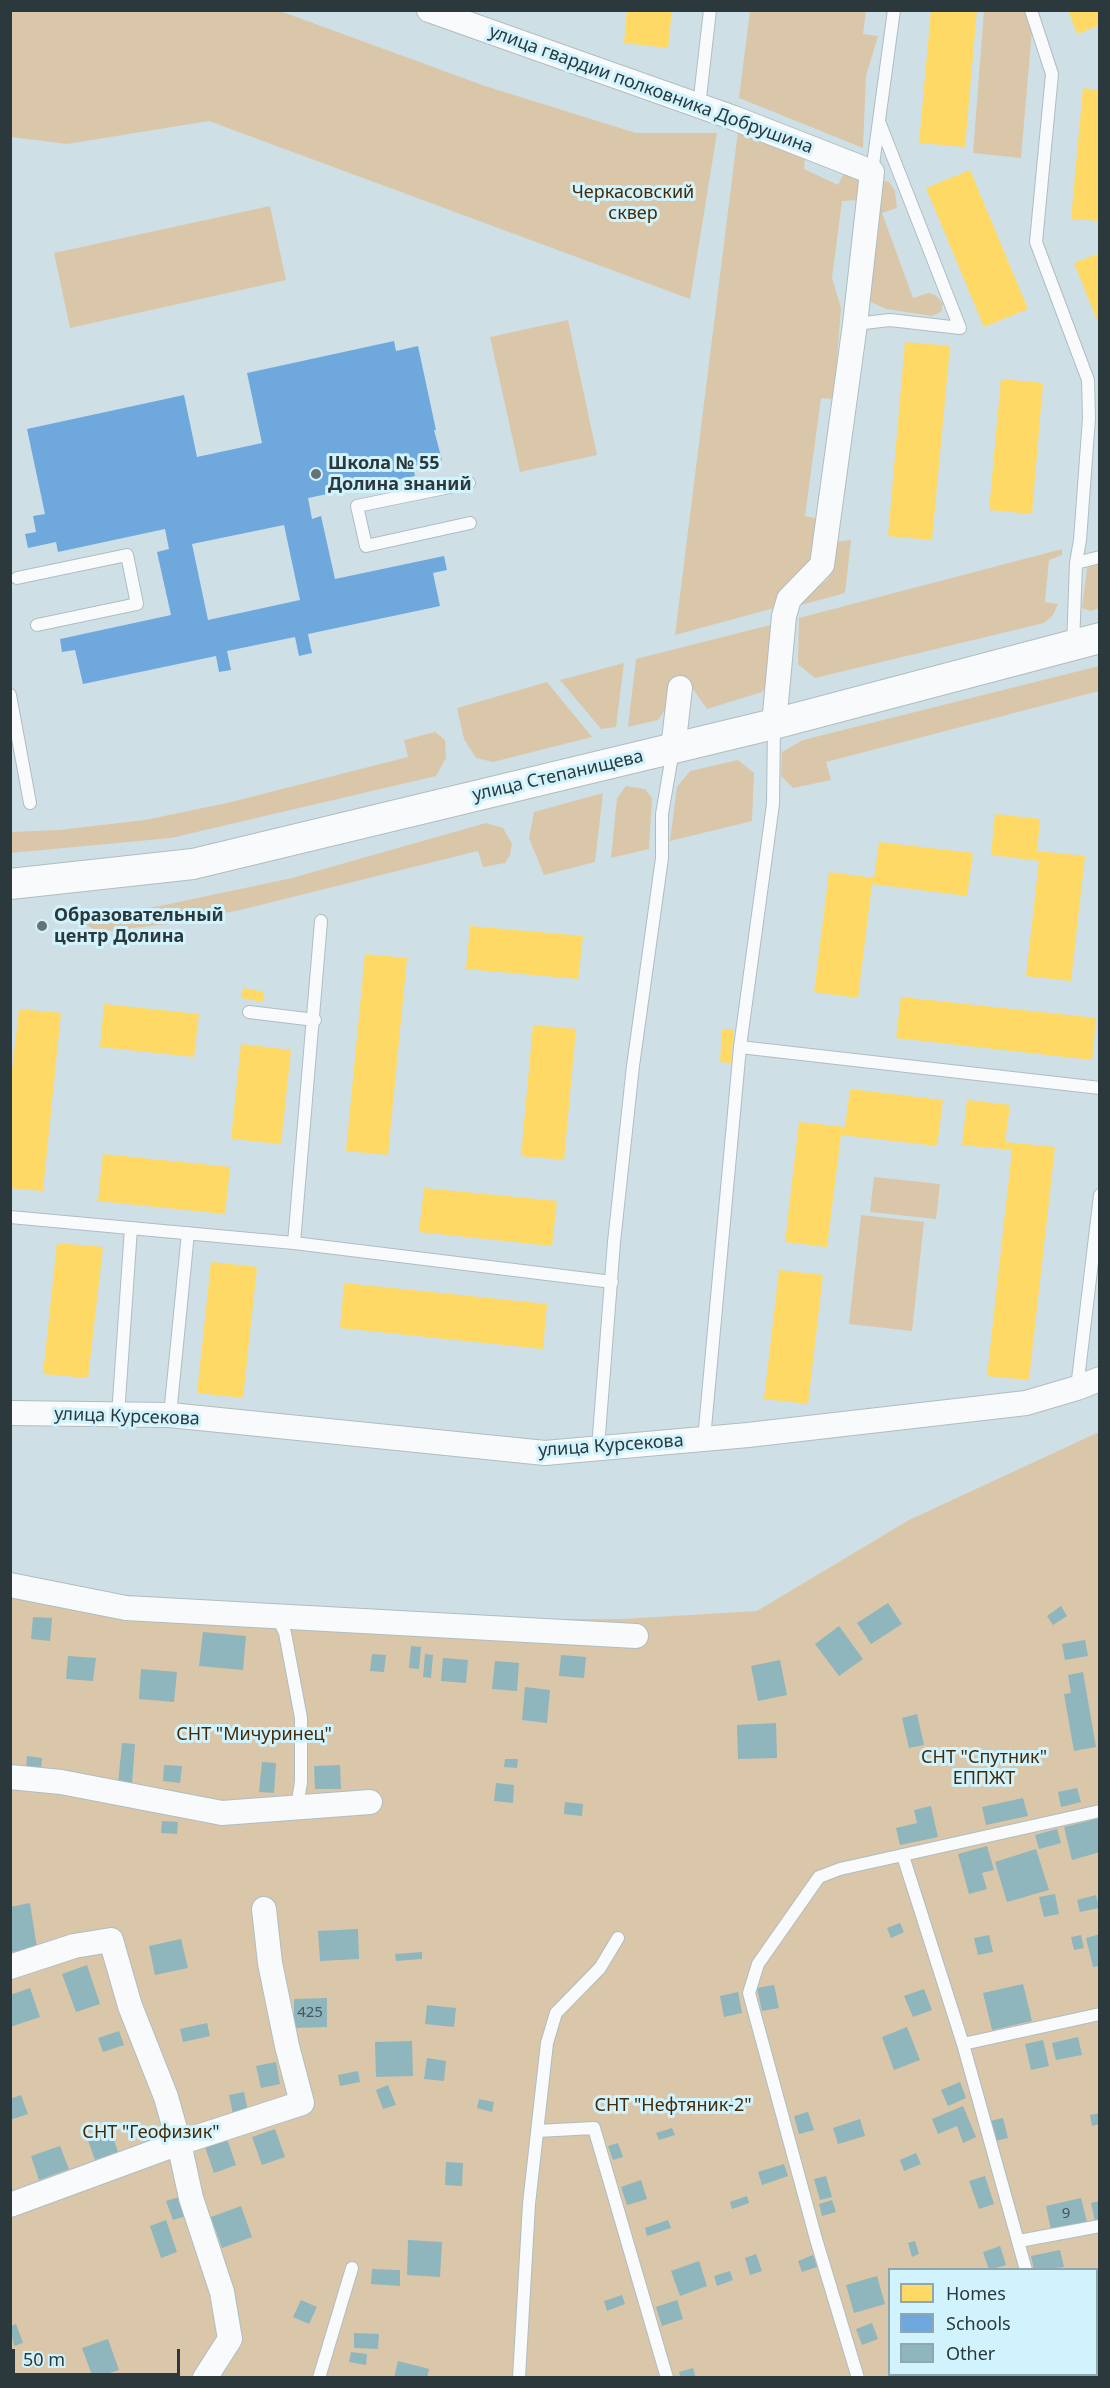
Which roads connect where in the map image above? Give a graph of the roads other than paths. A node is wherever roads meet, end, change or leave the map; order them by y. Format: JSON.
{"nodes":[{"id":1,"x":710,"y":10,"type":"edge"},
{"id":2,"x":894,"y":10,"type":"edge"},
{"id":3,"x":1030,"y":10,"type":"edge"},
{"id":4,"x":441,"y":12,"type":"edge"},
{"id":5,"x":699,"y":106,"type":"junction"},
{"id":6,"x":880,"y":124,"type":"junction"},
{"id":7,"x":872,"y":172,"type":"junction"},
{"id":8,"x":855,"y":324,"type":"junction"},
{"id":9,"x":469,"y":483,"type":"dead end"},
{"id":10,"x":470,"y":523,"type":"dead end"},
{"id":11,"x":1100,"y":557,"type":"edge"},
{"id":12,"x":1076,"y":563,"type":"junction"},
{"id":13,"x":17,"y":578,"type":"dead end"},
{"id":14,"x":37,"y":625,"type":"dead end"},
{"id":15,"x":1086,"y":642,"type":"edge"},
{"id":16,"x":680,"y":688,"type":"dead end"},
{"id":17,"x":10,"y":695,"type":"edge"},
{"id":18,"x":774,"y":724,"type":"junction"},
{"id":19,"x":673,"y":749,"type":"junction"},
{"id":20,"x":30,"y":803,"type":"dead end"},
{"id":21,"x":10,"y":884,"type":"edge"},
{"id":22,"x":321,"y":921,"type":"dead end"},
{"id":23,"x":249,"y":1012,"type":"dead end"},
{"id":24,"x":315,"y":1020,"type":"junction"},
{"id":25,"x":740,"y":1047,"type":"junction"},
{"id":26,"x":1100,"y":1088,"type":"edge"},
{"id":27,"x":1100,"y":1195,"type":"edge"},
{"id":28,"x":10,"y":1216,"type":"edge"},
{"id":29,"x":131,"y":1228,"type":"junction"},
{"id":30,"x":188,"y":1233,"type":"junction"},
{"id":31,"x":294,"y":1243,"type":"junction"},
{"id":32,"x":612,"y":1282,"type":"junction"},
{"id":33,"x":1100,"y":1378,"type":"edge"},
{"id":34,"x":1077,"y":1388,"type":"junction"},
{"id":35,"x":10,"y":1413,"type":"edge"},
{"id":36,"x":118,"y":1414,"type":"junction"},
{"id":37,"x":170,"y":1415,"type":"junction"},
{"id":38,"x":704,"y":1439,"type":"junction"},
{"id":39,"x":598,"y":1448,"type":"junction"},
{"id":40,"x":10,"y":1585,"type":"edge"},
{"id":41,"x":278,"y":1618,"type":"junction"},
{"id":42,"x":636,"y":1636,"type":"dead end"},
{"id":43,"x":10,"y":1777,"type":"edge"},
{"id":44,"x":370,"y":1802,"type":"dead end"},
{"id":45,"x":297,"y":1807,"type":"junction"},
{"id":46,"x":1100,"y":1811,"type":"edge"},
{"id":47,"x":903,"y":1857,"type":"junction"},
{"id":48,"x":264,"y":1908,"type":"dead end"},
{"id":49,"x":618,"y":1938,"type":"dead end"},
{"id":50,"x":10,"y":1966,"type":"edge"},
{"id":51,"x":1100,"y":2014,"type":"edge"},
{"id":52,"x":963,"y":2044,"type":"junction"},
{"id":53,"x":537,"y":2131,"type":"junction"},
{"id":54,"x":179,"y":2143,"type":"junction"},
{"id":55,"x":10,"y":2205,"type":"edge"},
{"id":56,"x":1100,"y":2226,"type":"edge"},
{"id":57,"x":1019,"y":2241,"type":"junction"},
{"id":58,"x":352,"y":2268,"type":"dead end"},
{"id":59,"x":1026,"y":2268,"type":"edge"},
{"id":60,"x":205,"y":2378,"type":"edge"},
{"id":61,"x":319,"y":2378,"type":"edge"},
{"id":62,"x":519,"y":2378,"type":"edge"},
{"id":63,"x":667,"y":2378,"type":"edge"},
{"id":64,"x":858,"y":2378,"type":"edge"}],
"edges":[{"from":1,"to":5,"type":"lane"},
{"from":2,"to":6,"type":"lane"},
{"from":3,"to":12,"type":"lane"},
{"from":4,"to":5,"type":"street","name":"улица гвардии полковника Добрушина"},
{"from":5,"to":7,"type":"street","name":"улица гвардии полковника Добрушина"},
{"from":6,"to":7,"type":"lane"},
{"from":6,"to":8,"type":"lane"},
{"from":7,"to":8,"type":"street"},
{"from":8,"to":18,"type":"street"},
{"from":9,"to":10,"type":"lane"},
{"from":11,"to":12,"type":"lane"},
{"from":12,"to":15,"type":"lane"},
{"from":13,"to":14,"type":"lane"},
{"from":15,"to":18,"type":"street","name":"улица Степанищева"},
{"from":16,"to":19,"type":"street"},
{"from":17,"to":20,"type":"lane"},
{"from":18,"to":19,"type":"street","name":"улица Степанищева"},
{"from":18,"to":25,"type":"lane"},
{"from":19,"to":21,"type":"street","name":"улица Степанищева"},
{"from":19,"to":32,"type":"lane"},
{"from":22,"to":24,"type":"lane"},
{"from":23,"to":24,"type":"lane"},
{"from":24,"to":31,"type":"lane"},
{"from":25,"to":26,"type":"lane"},
{"from":25,"to":38,"type":"lane"},
{"from":27,"to":34,"type":"lane"},
{"from":28,"to":29,"type":"lane"},
{"from":29,"to":30,"type":"lane"},
{"from":29,"to":36,"type":"lane"},
{"from":30,"to":31,"type":"lane"},
{"from":30,"to":37,"type":"lane"},
{"from":31,"to":32,"type":"lane"},
{"from":32,"to":39,"type":"lane"},
{"from":33,"to":34,"type":"street","name":"улица Курсекова"},
{"from":34,"to":38,"type":"street","name":"улица Курсекова"},
{"from":35,"to":36,"type":"street","name":"улица Курсекова"},
{"from":36,"to":37,"type":"street","name":"улица Курсекова"},
{"from":37,"to":39,"type":"street","name":"улица Курсекова"},
{"from":38,"to":39,"type":"street","name":"улица Курсекова"},
{"from":40,"to":41,"type":"street"},
{"from":41,"to":42,"type":"street"},
{"from":41,"to":45,"type":"lane"},
{"from":43,"to":45,"type":"street"},
{"from":44,"to":45,"type":"street"},
{"from":46,"to":47,"type":"lane"},
{"from":47,"to":52,"type":"lane"},
{"from":47,"to":64,"type":"lane"},
{"from":48,"to":54,"type":"street"},
{"from":49,"to":53,"type":"lane"},
{"from":50,"to":54,"type":"street"},
{"from":51,"to":52,"type":"lane"},
{"from":52,"to":57,"type":"lane"},
{"from":53,"to":62,"type":"lane"},
{"from":53,"to":63,"type":"lane"},
{"from":54,"to":55,"type":"street"},
{"from":54,"to":60,"type":"street"},
{"from":56,"to":57,"type":"lane"},
{"from":57,"to":59,"type":"lane"},
{"from":58,"to":61,"type":"lane"}]}
